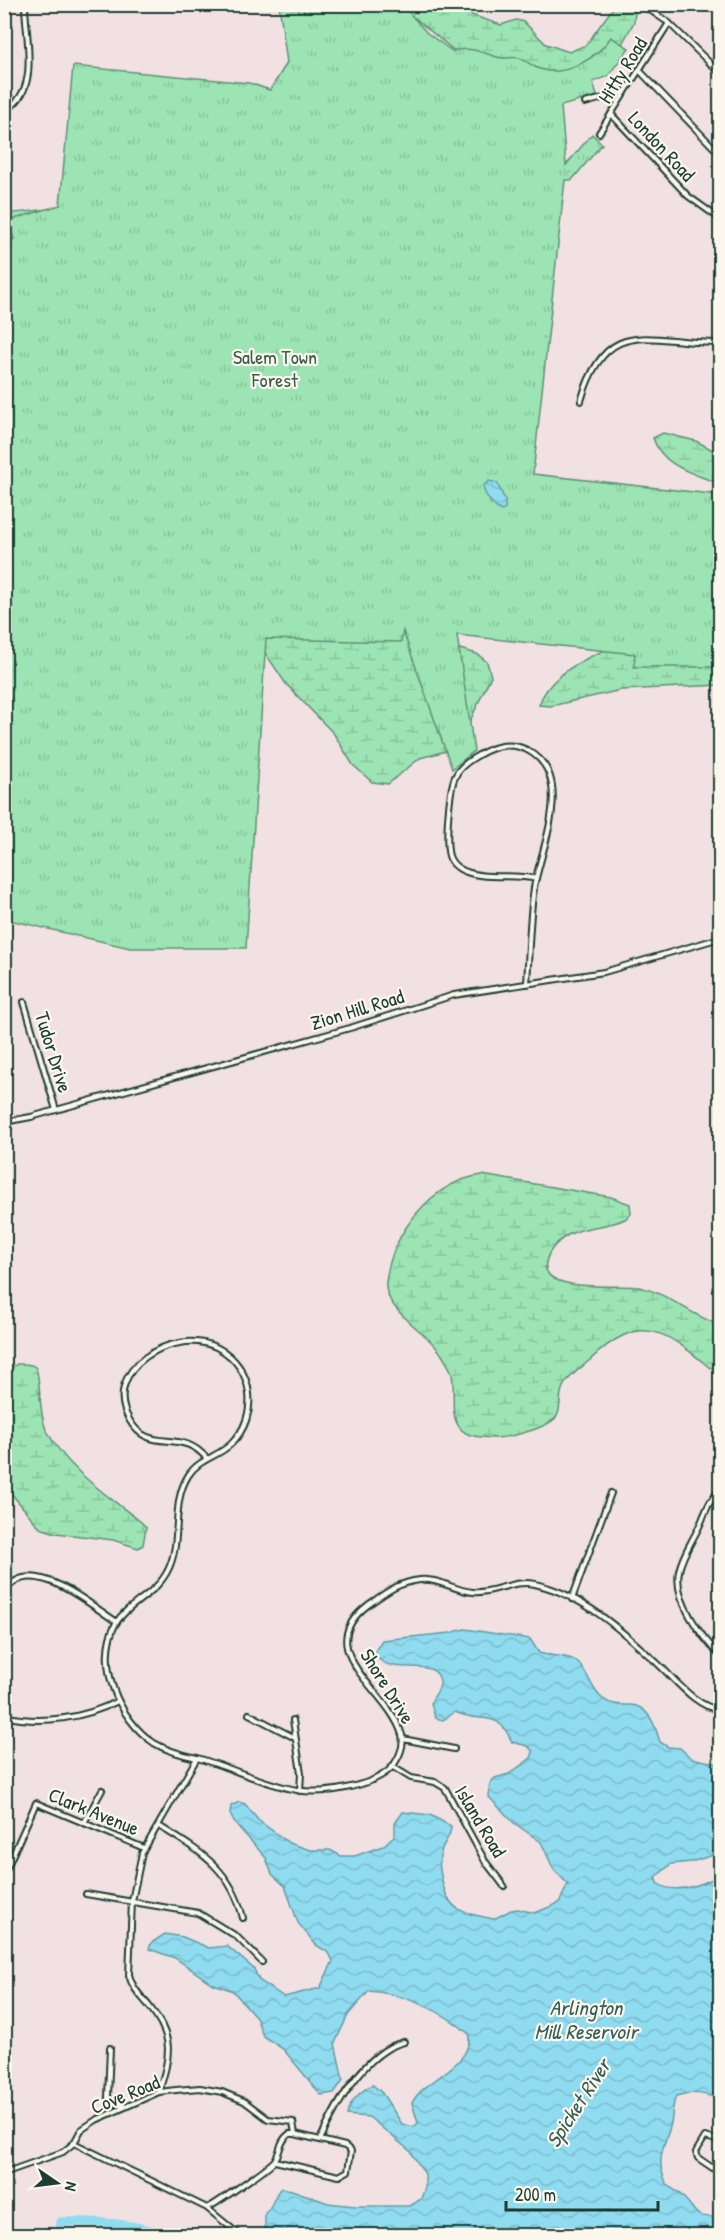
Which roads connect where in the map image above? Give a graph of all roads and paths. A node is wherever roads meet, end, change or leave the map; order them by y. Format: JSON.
{"nodes":[{"id":1,"x":25,"y":4,"type":"edge"},
{"id":2,"x":641,"y":4,"type":"edge"},
{"id":3,"x":669,"y":23,"type":"junction"},
{"id":4,"x":639,"y":70,"type":"junction"},
{"id":5,"x":720,"y":73,"type":"edge"},
{"id":6,"x":626,"y":91,"type":"junction"},
{"id":7,"x":585,"y":103,"type":"dead end"},
{"id":8,"x":4,"y":111,"type":"edge"},
{"id":9,"x":611,"y":114,"type":"junction"},
{"id":10,"x":599,"y":133,"type":"dead end"},
{"id":11,"x":720,"y":154,"type":"edge"},
{"id":12,"x":720,"y":219,"type":"edge"},
{"id":13,"x":720,"y":343,"type":"edge"},
{"id":14,"x":581,"y":401,"type":"dead end"},
{"id":15,"x":536,"y":879,"type":"junction"},
{"id":16,"x":720,"y":938,"type":"edge"},
{"id":17,"x":527,"y":984,"type":"junction"},
{"id":18,"x":24,"y":1002,"type":"dead end"},
{"id":19,"x":56,"y":1110,"type":"junction"},
{"id":20,"x":4,"y":1122,"type":"edge"},
{"id":21,"x":207,"y":1459,"type":"junction"},
{"id":22,"x":720,"y":1490,"type":"edge"},
{"id":23,"x":612,"y":1492,"type":"dead end"},
{"id":24,"x":4,"y":1593,"type":"edge"},
{"id":25,"x":572,"y":1599,"type":"junction"},
{"id":26,"x":117,"y":1622,"type":"junction"},
{"id":27,"x":720,"y":1656,"type":"edge"},
{"id":28,"x":118,"y":1701,"type":"junction"},
{"id":29,"x":720,"y":1710,"type":"edge"},
{"id":30,"x":249,"y":1714,"type":"dead end"},
{"id":31,"x":4,"y":1716,"type":"edge"},
{"id":32,"x":293,"y":1720,"type":"dead end"},
{"id":33,"x":295,"y":1738,"type":"junction"},
{"id":34,"x":403,"y":1739,"type":"junction"},
{"id":35,"x":454,"y":1749,"type":"dead end"},
{"id":36,"x":197,"y":1758,"type":"junction"},
{"id":37,"x":393,"y":1767,"type":"junction"},
{"id":38,"x":102,"y":1790,"type":"dead end"},
{"id":39,"x":300,"y":1791,"type":"junction"},
{"id":40,"x":84,"y":1823,"type":"junction"},
{"id":41,"x":159,"y":1826,"type":"junction"},
{"id":42,"x":144,"y":1848,"type":"junction"},
{"id":43,"x":5,"y":1872,"type":"edge"},
{"id":44,"x":504,"y":1886,"type":"dead end"},
{"id":45,"x":86,"y":1894,"type":"dead end"},
{"id":46,"x":132,"y":1901,"type":"junction"},
{"id":47,"x":243,"y":1918,"type":"dead end"},
{"id":48,"x":262,"y":1962,"type":"dead end"},
{"id":49,"x":401,"y":2043,"type":"dead end"},
{"id":50,"x":110,"y":2049,"type":"dead end"},
{"id":51,"x":159,"y":2092,"type":"junction"},
{"id":52,"x":126,"y":2107,"type":"junction"},
{"id":53,"x":295,"y":2134,"type":"junction"},
{"id":54,"x":320,"y":2140,"type":"junction"},
{"id":55,"x":720,"y":2142,"type":"edge"},
{"id":56,"x":74,"y":2143,"type":"junction"},
{"id":57,"x":4,"y":2161,"type":"edge"},
{"id":58,"x":275,"y":2161,"type":"junction"},
{"id":59,"x":7,"y":2172,"type":"edge"},
{"id":60,"x":720,"y":2173,"type":"edge"},
{"id":61,"x":207,"y":2208,"type":"junction"},
{"id":62,"x":241,"y":2235,"type":"edge"}],
"edges":[{"from":1,"to":8,"type":"street"},
{"from":2,"to":3,"type":"street"},
{"from":3,"to":4,"type":"street","name":"Hitty Road"},
{"from":3,"to":5,"type":"street"},
{"from":4,"to":6,"type":"street","name":"Hitty Road"},
{"from":4,"to":11,"type":"street"},
{"from":6,"to":7,"type":"street"},
{"from":6,"to":9,"type":"street","name":"Hitty Road"},
{"from":9,"to":10,"type":"street","name":"Hitty Road"},
{"from":9,"to":12,"type":"street","name":"London Road"},
{"from":13,"to":14,"type":"street"},
{"from":15,"to":15,"type":"street"},
{"from":15,"to":17,"type":"street"},
{"from":16,"to":17,"type":"street","name":"Zion Hill Road"},
{"from":17,"to":19,"type":"street","name":"Zion Hill Road"},
{"from":18,"to":19,"type":"street","name":"Tudor Drive"},
{"from":19,"to":20,"type":"street","name":"Zion Hill Road"},
{"from":21,"to":21,"type":"street"},
{"from":21,"to":26,"type":"street"},
{"from":22,"to":27,"type":"street"},
{"from":23,"to":25,"type":"street"},
{"from":24,"to":26,"type":"street"},
{"from":25,"to":29,"type":"street","name":"Shore Drive"},
{"from":25,"to":34,"type":"street","name":"Shore Drive"},
{"from":26,"to":28,"type":"street"},
{"from":28,"to":31,"type":"street"},
{"from":28,"to":36,"type":"street"},
{"from":30,"to":33,"type":"street"},
{"from":32,"to":33,"type":"street"},
{"from":33,"to":39,"type":"street"},
{"from":34,"to":35,"type":"street"},
{"from":34,"to":37,"type":"street","name":"Shore Drive"},
{"from":36,"to":39,"type":"street"},
{"from":36,"to":41,"type":"street"},
{"from":37,"to":39,"type":"street"},
{"from":37,"to":44,"type":"street","name":"Island Road"},
{"from":38,"to":40,"type":"street"},
{"from":40,"to":42,"type":"street","name":"Clark Avenue"},
{"from":40,"to":43,"type":"street","name":"Clark Avenue"},
{"from":41,"to":42,"type":"street"},
{"from":41,"to":47,"type":"street"},
{"from":42,"to":46,"type":"street"},
{"from":45,"to":46,"type":"street"},
{"from":46,"to":48,"type":"street"},
{"from":46,"to":51,"type":"street"},
{"from":49,"to":54,"type":"street"},
{"from":50,"to":52,"type":"street"},
{"from":51,"to":52,"type":"street","name":"Cove Road"},
{"from":51,"to":53,"type":"street","name":"Cove Road"},
{"from":52,"to":56,"type":"street","name":"Cove Road"},
{"from":53,"to":54,"type":"street","name":"Cove Road"},
{"from":53,"to":58,"type":"street"},
{"from":54,"to":58,"type":"street","name":"Cove Road"},
{"from":55,"to":60,"type":"street"},
{"from":56,"to":59,"type":"street","name":"Cove Road"},
{"from":56,"to":61,"type":"street"},
{"from":57,"to":59,"type":"street"},
{"from":58,"to":61,"type":"street"},
{"from":61,"to":62,"type":"street"}]}
